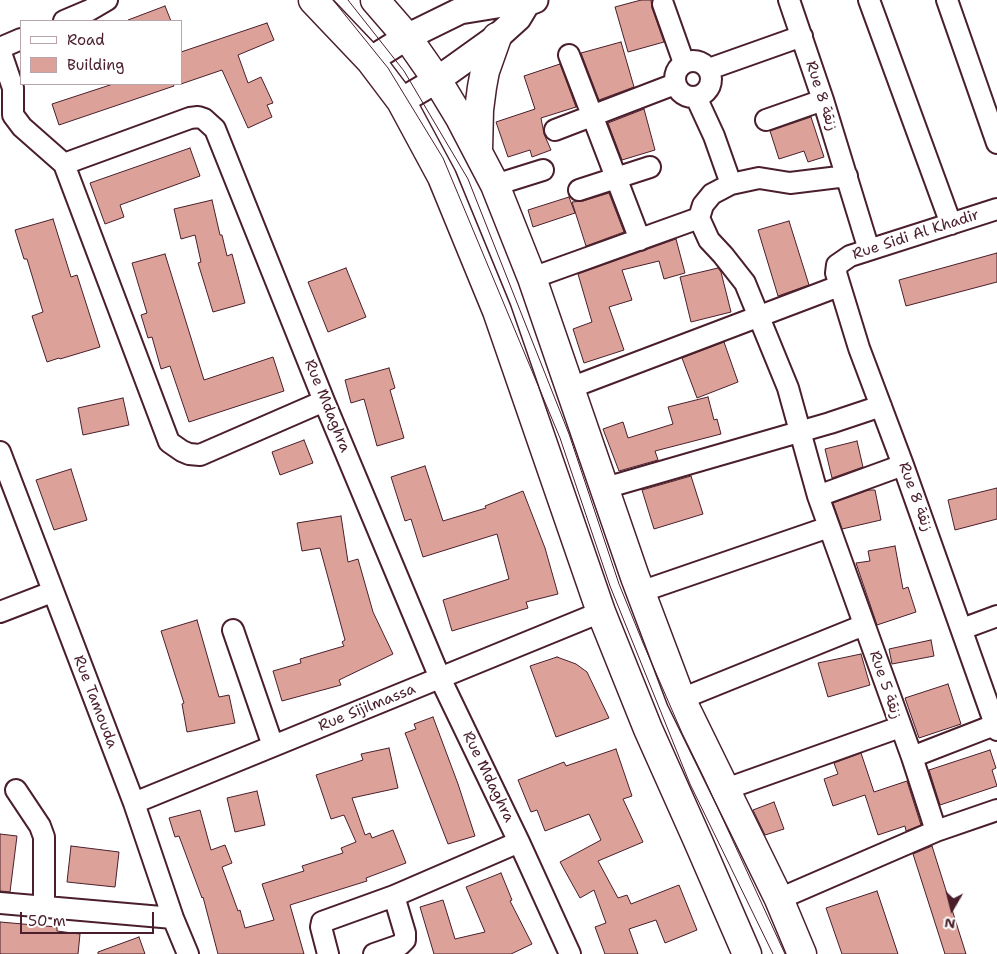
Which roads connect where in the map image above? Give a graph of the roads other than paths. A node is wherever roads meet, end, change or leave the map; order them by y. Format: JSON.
{"nodes":[{"id":1,"x":106,"y":0,"type":"edge"},
{"id":2,"x":313,"y":0,"type":"edge"},
{"id":3,"x":375,"y":0,"type":"edge"},
{"id":4,"x":788,"y":0,"type":"edge"},
{"id":5,"x":869,"y":0,"type":"edge"},
{"id":6,"x":947,"y":0,"type":"edge"},
{"id":7,"x":531,"y":2,"type":"edge"},
{"id":8,"x":663,"y":4,"type":"dead end"},
{"id":9,"x":66,"y":20,"type":"edge"},
{"id":10,"x":802,"y":36,"type":"junction"},
{"id":11,"x":407,"y":37,"type":"junction"},
{"id":12,"x":497,"y":37,"type":"junction"},
{"id":13,"x":20,"y":39,"type":"edge"},
{"id":14,"x":0,"y":49,"type":"edge"},
{"id":15,"x":569,"y":55,"type":"dead end"},
{"id":16,"x":370,"y":60,"type":"junction"},
{"id":17,"x":684,"y":63,"type":"junction"},
{"id":18,"x":709,"y":69,"type":"junction"},
{"id":19,"x":437,"y":80,"type":"junction"},
{"id":20,"x":676,"y":84,"type":"junction"},
{"id":21,"x":696,"y":97,"type":"junction"},
{"id":22,"x":823,"y":100,"type":"junction"},
{"id":23,"x":401,"y":101,"type":"junction"},
{"id":24,"x":6,"y":113,"type":"edge"},
{"id":25,"x":592,"y":115,"type":"junction"},
{"id":26,"x":766,"y":120,"type":"dead end"},
{"id":27,"x":555,"y":130,"type":"dead end"},
{"id":28,"x":997,"y":143,"type":"edge"},
{"id":29,"x":478,"y":151,"type":"junction"},
{"id":30,"x":64,"y":164,"type":"junction"},
{"id":31,"x":650,"y":167,"type":"dead end"},
{"id":32,"x":543,"y":170,"type":"dead end"},
{"id":33,"x":847,"y":176,"type":"junction"},
{"id":34,"x":615,"y":178,"type":"junction"},
{"id":35,"x":731,"y":184,"type":"junction"},
{"id":36,"x":495,"y":185,"type":"junction"},
{"id":37,"x":579,"y":190,"type":"dead end"},
{"id":38,"x":997,"y":209,"type":"edge"},
{"id":39,"x":699,"y":218,"type":"junction"},
{"id":40,"x":951,"y":224,"type":"junction"},
{"id":41,"x":640,"y":240,"type":"junction"},
{"id":42,"x":869,"y":250,"type":"junction"},
{"id":43,"x":837,"y":265,"type":"joint"},
{"id":44,"x":532,"y":278,"type":"junction"},
{"id":45,"x":839,"y":286,"type":"junction"},
{"id":46,"x":760,"y":316,"type":"junction"},
{"id":47,"x":570,"y":388,"type":"junction"},
{"id":48,"x":324,"y":401,"type":"junction"},
{"id":49,"x":881,"y":406,"type":"junction"},
{"id":50,"x":800,"y":431,"type":"junction"},
{"id":51,"x":0,"y":452,"type":"edge"},
{"id":52,"x":903,"y":465,"type":"junction"},
{"id":53,"x":605,"y":488,"type":"junction"},
{"id":54,"x":818,"y":496,"type":"junction"},
{"id":55,"x":829,"y":527,"type":"junction"},
{"id":56,"x":52,"y":592,"type":"junction"},
{"id":57,"x":640,"y":592,"type":"junction"},
{"id":58,"x":0,"y":612,"type":"edge"},
{"id":59,"x":601,"y":612,"type":"junction"},
{"id":60,"x":997,"y":616,"type":"edge"},
{"id":61,"x":864,"y":625,"type":"junction"},
{"id":62,"x":962,"y":629,"type":"junction"},
{"id":63,"x":233,"y":630,"type":"dead end"},
{"id":64,"x":440,"y":678,"type":"junction"},
{"id":65,"x":989,"y":683,"type":"edge"},
{"id":66,"x":681,"y":699,"type":"junction"},
{"id":67,"x":996,"y":726,"type":"edge"},
{"id":68,"x":900,"y":727,"type":"junction"},
{"id":69,"x":273,"y":746,"type":"junction"},
{"id":70,"x":912,"y":757,"type":"junction"},
{"id":71,"x":726,"y":789,"type":"junction"},
{"id":72,"x":16,"y":790,"type":"dead end"},
{"id":73,"x":134,"y":803,"type":"junction"},
{"id":74,"x":997,"y":810,"type":"edge"},
{"id":75,"x":936,"y":831,"type":"junction"},
{"id":76,"x":519,"y":842,"type":"junction"},
{"id":77,"x":394,"y":896,"type":"junction"},
{"id":78,"x":779,"y":899,"type":"junction"},
{"id":79,"x":0,"y":903,"type":"edge"},
{"id":80,"x":44,"y":907,"type":"junction"},
{"id":81,"x":173,"y":918,"type":"junction"},
{"id":82,"x":188,"y":954,"type":"edge"},
{"id":83,"x":328,"y":954,"type":"edge"},
{"id":84,"x":374,"y":954,"type":"edge"},
{"id":85,"x":570,"y":954,"type":"edge"},
{"id":86,"x":747,"y":954,"type":"edge"},
{"id":87,"x":802,"y":954,"type":"edge"}],
"edges":[{"from":1,"to":9,"type":"street"},
{"from":2,"to":16,"type":"main road"},
{"from":3,"to":11,"type":"main road"},
{"from":4,"to":10,"type":"street","name":"Rue 8 زنقة"},
{"from":5,"to":40,"type":"street"},
{"from":6,"to":28,"type":"street"},
{"from":7,"to":11,"type":"street"},
{"from":7,"to":12,"type":"street"},
{"from":8,"to":17,"type":"street"},
{"from":10,"to":18,"type":"street"},
{"from":10,"to":22,"type":"street","name":"Rue 8 زنقة"},
{"from":11,"to":16,"type":"street"},
{"from":11,"to":19,"type":"main road"},
{"from":12,"to":19,"type":"street"},
{"from":12,"to":29,"type":"main road"},
{"from":13,"to":14,"type":"street"},
{"from":14,"to":24,"type":"street"},
{"from":15,"to":25,"type":"street"},
{"from":16,"to":23,"type":"main road"},
{"from":17,"to":18,"type":"street"},
{"from":17,"to":20,"type":"street"},
{"from":18,"to":21,"type":"street"},
{"from":19,"to":23,"type":"street"},
{"from":19,"to":29,"type":"main road"},
{"from":20,"to":21,"type":"street"},
{"from":20,"to":25,"type":"street"},
{"from":21,"to":35,"type":"street"},
{"from":22,"to":26,"type":"street"},
{"from":22,"to":33,"type":"street","name":"Rue 8 زنقة"},
{"from":23,"to":59,"type":"main road"},
{"from":24,"to":30,"type":"street"},
{"from":25,"to":27,"type":"street"},
{"from":25,"to":34,"type":"street"},
{"from":29,"to":36,"type":"main road"},
{"from":30,"to":48,"type":"street","name":"Rue Mdaghra"},
{"from":30,"to":48,"type":"street"},
{"from":31,"to":34,"type":"street"},
{"from":32,"to":36,"type":"street"},
{"from":33,"to":35,"type":"street"},
{"from":33,"to":42,"type":"street","name":"Rue 8 زنقة"},
{"from":34,"to":37,"type":"street"},
{"from":34,"to":41,"type":"street"},
{"from":35,"to":39,"type":"street"},
{"from":36,"to":44,"type":"main road"},
{"from":38,"to":40,"type":"street","name":"Rue Sidi Al Khadir"},
{"from":39,"to":41,"type":"street"},
{"from":39,"to":46,"type":"street","name":"Rue 5 زنقة"},
{"from":40,"to":42,"type":"street","name":"Rue Sidi Al Khadir"},
{"from":41,"to":44,"type":"street"},
{"from":42,"to":43,"type":"street","name":"Rue Sidi Al Khadir"},
{"from":43,"to":45,"type":"street","name":"Rue 8 زنقة"},
{"from":44,"to":47,"type":"main road"},
{"from":45,"to":46,"type":"street"},
{"from":45,"to":49,"type":"street","name":"Rue 8 زنقة"},
{"from":46,"to":47,"type":"street"},
{"from":46,"to":50,"type":"street","name":"Rue 5 زنقة"},
{"from":47,"to":53,"type":"main road"},
{"from":48,"to":64,"type":"street","name":"Rue Mdaghra"},
{"from":49,"to":50,"type":"street"},
{"from":49,"to":52,"type":"street","name":"Rue 8 زنقة"},
{"from":50,"to":53,"type":"street"},
{"from":50,"to":54,"type":"street","name":"Rue 5 زنقة"},
{"from":51,"to":56,"type":"street","name":"Rue Tamouda"},
{"from":52,"to":54,"type":"street"},
{"from":52,"to":62,"type":"street","name":"Rue 8 زنقة"},
{"from":53,"to":57,"type":"main road"},
{"from":54,"to":55,"type":"street","name":"Rue 5 زنقة"},
{"from":55,"to":57,"type":"street"},
{"from":55,"to":61,"type":"street","name":"Rue 5 زنقة"},
{"from":56,"to":58,"type":"street"},
{"from":56,"to":73,"type":"street","name":"Rue Tamouda"},
{"from":57,"to":66,"type":"main road"},
{"from":59,"to":64,"type":"street","name":"Rue Sijilmassa"},
{"from":59,"to":86,"type":"main road"},
{"from":60,"to":62,"type":"street"},
{"from":61,"to":66,"type":"street"},
{"from":61,"to":68,"type":"street","name":"Rue 5 زنقة"},
{"from":62,"to":65,"type":"street","name":"Rue 8 زنقة"},
{"from":63,"to":69,"type":"street"},
{"from":64,"to":69,"type":"street","name":"Rue Sijilmassa"},
{"from":64,"to":76,"type":"street","name":"Rue Mdaghra"},
{"from":65,"to":67,"type":"street","name":"Rue 8 زنقة"},
{"from":66,"to":71,"type":"main road"},
{"from":67,"to":70,"type":"street"},
{"from":68,"to":70,"type":"street","name":"Rue 5 زنقة"},
{"from":68,"to":71,"type":"street"},
{"from":69,"to":73,"type":"street","name":"Rue Sijilmassa"},
{"from":70,"to":75,"type":"street","name":"Rue 5 زنقة"},
{"from":71,"to":78,"type":"main road"},
{"from":72,"to":80,"type":"street"},
{"from":73,"to":81,"type":"street","name":"Rue Tamouda"},
{"from":74,"to":75,"type":"street"},
{"from":75,"to":78,"type":"street"},
{"from":76,"to":77,"type":"street"},
{"from":76,"to":85,"type":"street","name":"Rue Mdaghra"},
{"from":77,"to":83,"type":"street"},
{"from":77,"to":84,"type":"street"},
{"from":78,"to":87,"type":"main road"},
{"from":79,"to":80,"type":"street"},
{"from":80,"to":81,"type":"street"},
{"from":81,"to":82,"type":"street","name":"Rue Tamouda"}]}
